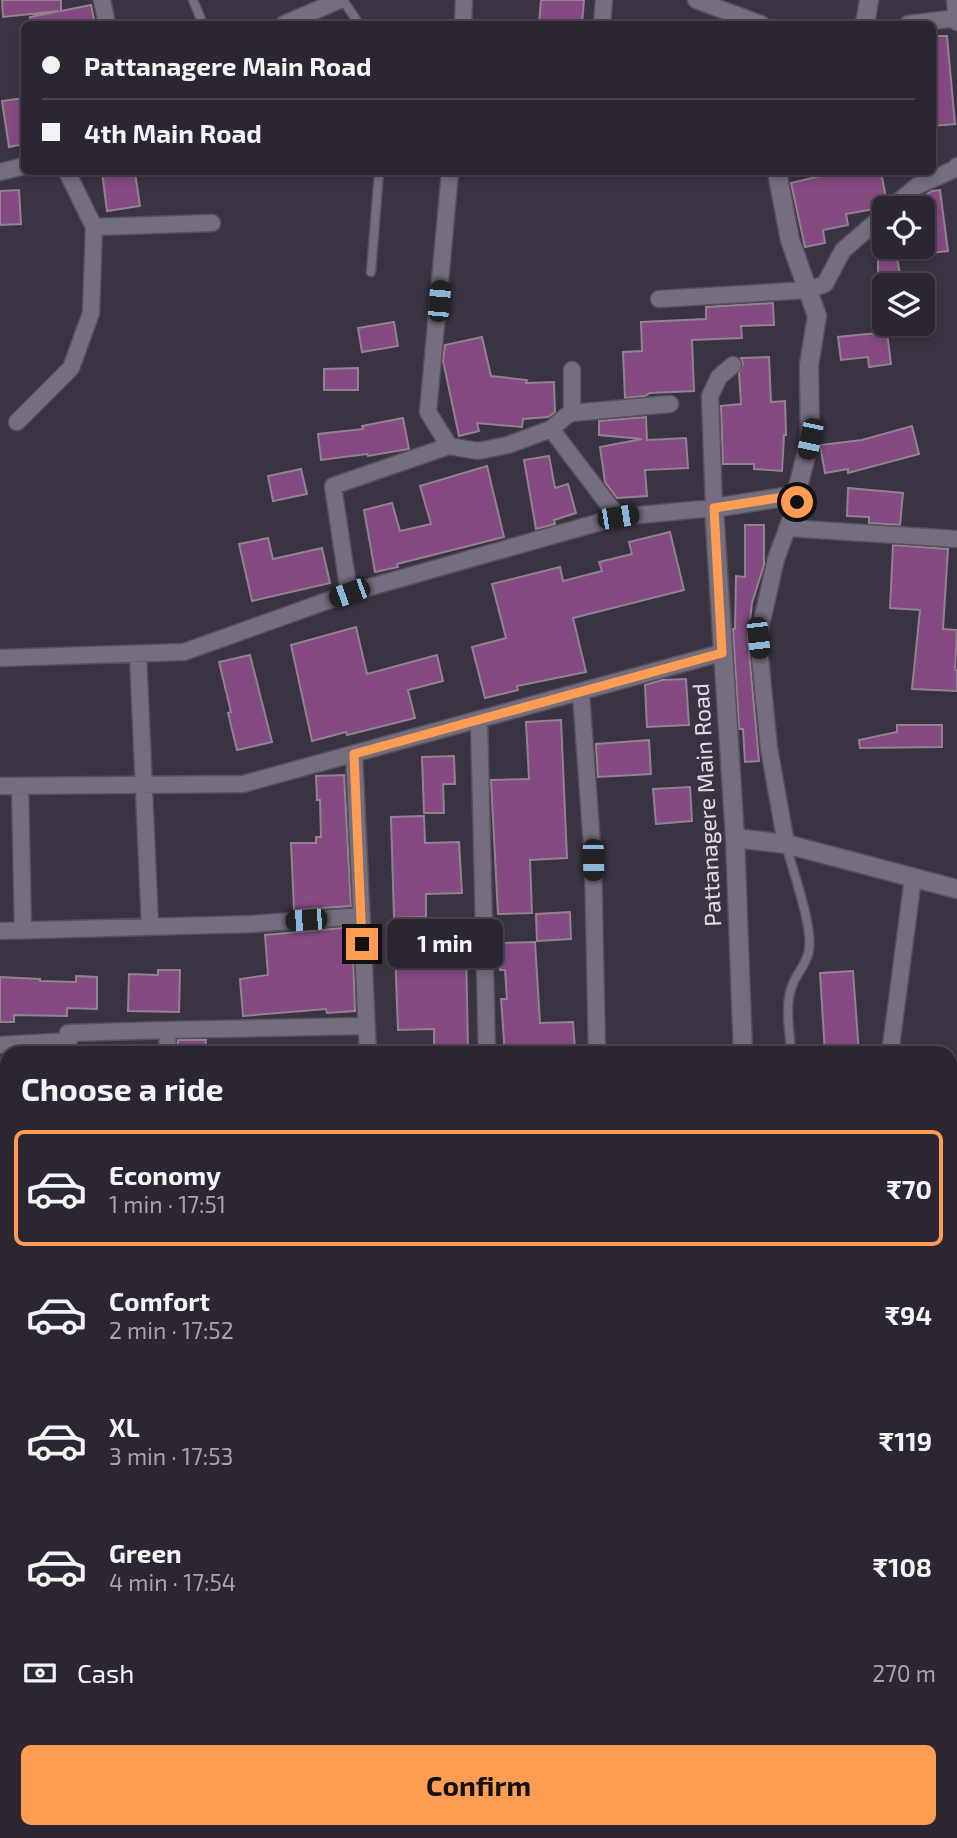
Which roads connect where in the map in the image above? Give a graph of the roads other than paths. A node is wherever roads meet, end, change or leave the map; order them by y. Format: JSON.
{"nodes":[{"id":1,"x":102,"y":0,"type":"edge"},
{"id":2,"x":194,"y":0,"type":"edge"},
{"id":3,"x":464,"y":0,"type":"edge"},
{"id":4,"x":604,"y":0,"type":"edge"},
{"id":5,"x":696,"y":0,"type":"edge"},
{"id":6,"x":869,"y":0,"type":"edge"},
{"id":7,"x":955,"y":0,"type":"edge"},
{"id":8,"x":334,"y":2,"type":"edge"},
{"id":9,"x":726,"y":5,"type":"edge"},
{"id":10,"x":957,"y":20,"type":"edge"},
{"id":11,"x":106,"y":21,"type":"edge"},
{"id":12,"x":202,"y":21,"type":"edge"},
{"id":13,"x":291,"y":21,"type":"edge"},
{"id":14,"x":356,"y":21,"type":"edge"},
{"id":15,"x":463,"y":21,"type":"edge"},
{"id":16,"x":602,"y":21,"type":"edge"},
{"id":17,"x":755,"y":21,"type":"edge"},
{"id":18,"x":866,"y":21,"type":"edge"},
{"id":19,"x":936,"y":22,"type":"edge"},
{"id":20,"x":957,"y":166,"type":"edge"},
{"id":21,"x":21,"y":167,"type":"edge"},
{"id":22,"x":0,"y":172,"type":"edge"},
{"id":23,"x":68,"y":175,"type":"edge"},
{"id":24,"x":379,"y":175,"type":"edge"},
{"id":25,"x":450,"y":175,"type":"edge"},
{"id":26,"x":778,"y":175,"type":"edge"},
{"id":27,"x":905,"y":196,"type":"edge"},
{"id":28,"x":212,"y":223,"type":"dead end"},
{"id":29,"x":872,"y":225,"type":"edge"},
{"id":30,"x":94,"y":227,"type":"junction"},
{"id":31,"x":371,"y":272,"type":"dead end"},
{"id":32,"x":809,"y":290,"type":"junction"},
{"id":33,"x":659,"y":299,"type":"dead end"},
{"id":34,"x":733,"y":366,"type":"dead end"},
{"id":35,"x":572,"y":370,"type":"dead end"},
{"id":36,"x":670,"y":404,"type":"dead end"},
{"id":37,"x":572,"y":414,"type":"junction"},
{"id":38,"x":17,"y":422,"type":"dead end"},
{"id":39,"x":551,"y":429,"type":"junction"},
{"id":40,"x":449,"y":446,"type":"junction"},
{"id":41,"x":796,"y":495,"type":"junction"},
{"id":42,"x":714,"y":508,"type":"junction"},
{"id":43,"x":618,"y":517,"type":"junction"},
{"id":44,"x":787,"y":528,"type":"junction"},
{"id":45,"x":957,"y":539,"type":"edge"},
{"id":46,"x":349,"y":593,"type":"junction"},
{"id":47,"x":722,"y":653,"type":"junction"},
{"id":48,"x":138,"y":654,"type":"junction"},
{"id":49,"x":0,"y":658,"type":"edge"},
{"id":50,"x":581,"y":693,"type":"junction"},
{"id":51,"x":479,"y":720,"type":"junction"},
{"id":52,"x":354,"y":754,"type":"junction"},
{"id":53,"x":144,"y":785,"type":"junction"},
{"id":54,"x":0,"y":786,"type":"edge"},
{"id":55,"x":20,"y":786,"type":"junction"},
{"id":56,"x":735,"y":838,"type":"junction"},
{"id":57,"x":786,"y":845,"type":"junction"},
{"id":58,"x":913,"y":878,"type":"junction"},
{"id":59,"x":957,"y":889,"type":"edge"},
{"id":60,"x":361,"y":916,"type":"junction"},
{"id":61,"x":150,"y":927,"type":"junction"},
{"id":62,"x":23,"y":930,"type":"junction"},
{"id":63,"x":0,"y":931,"type":"edge"},
{"id":64,"x":366,"y":1026,"type":"junction"},
{"id":65,"x":167,"y":1030,"type":"junction"},
{"id":66,"x":1,"y":1045,"type":"edge"},
{"id":67,"x":35,"y":1046,"type":"edge"},
{"id":68,"x":69,"y":1046,"type":"edge"},
{"id":69,"x":168,"y":1046,"type":"edge"},
{"id":70,"x":367,"y":1046,"type":"edge"},
{"id":71,"x":487,"y":1046,"type":"edge"},
{"id":72,"x":597,"y":1046,"type":"edge"},
{"id":73,"x":744,"y":1046,"type":"edge"},
{"id":74,"x":791,"y":1046,"type":"edge"},
{"id":75,"x":891,"y":1046,"type":"edge"}],
"edges":[{"from":1,"to":11,"type":"street"},
{"from":2,"to":12,"type":"lane"},
{"from":3,"to":15,"type":"street"},
{"from":4,"to":16,"type":"street"},
{"from":5,"to":9,"type":"street"},
{"from":6,"to":18,"type":"street"},
{"from":7,"to":10,"type":"street"},
{"from":8,"to":13,"type":"street"},
{"from":8,"to":14,"type":"lane"},
{"from":9,"to":17,"type":"street"},
{"from":10,"to":19,"type":"street"},
{"from":20,"to":27,"type":"street"},
{"from":21,"to":22,"type":"street"},
{"from":23,"to":30,"type":"street"},
{"from":24,"to":31,"type":"lane"},
{"from":25,"to":40,"type":"street"},
{"from":26,"to":32,"type":"street"},
{"from":28,"to":30,"type":"street"},
{"from":29,"to":32,"type":"street"},
{"from":30,"to":38,"type":"street"},
{"from":32,"to":33,"type":"street"},
{"from":32,"to":41,"type":"street"},
{"from":34,"to":42,"type":"street"},
{"from":35,"to":37,"type":"street"},
{"from":36,"to":37,"type":"street"},
{"from":37,"to":39,"type":"street"},
{"from":39,"to":40,"type":"street"},
{"from":39,"to":43,"type":"street"},
{"from":40,"to":46,"type":"street"},
{"from":41,"to":42,"type":"street"},
{"from":41,"to":44,"type":"street"},
{"from":42,"to":43,"type":"street"},
{"from":42,"to":47,"type":"street","name":"Pattanagere Main Road"},
{"from":43,"to":46,"type":"street"},
{"from":44,"to":45,"type":"street"},
{"from":44,"to":57,"type":"street"},
{"from":46,"to":48,"type":"street"},
{"from":47,"to":50,"type":"street"},
{"from":47,"to":56,"type":"street","name":"Pattanagere Main Road"},
{"from":48,"to":49,"type":"street"},
{"from":48,"to":53,"type":"street"},
{"from":50,"to":51,"type":"street"},
{"from":50,"to":72,"type":"street"},
{"from":51,"to":52,"type":"street"},
{"from":51,"to":71,"type":"street"},
{"from":52,"to":53,"type":"street"},
{"from":52,"to":60,"type":"street"},
{"from":53,"to":55,"type":"street"},
{"from":53,"to":61,"type":"street"},
{"from":54,"to":55,"type":"street"},
{"from":55,"to":62,"type":"street"},
{"from":56,"to":57,"type":"street"},
{"from":56,"to":73,"type":"street","name":"Pattanagere Main Road"},
{"from":57,"to":58,"type":"street"},
{"from":57,"to":74,"type":"lane"},
{"from":58,"to":59,"type":"street"},
{"from":58,"to":75,"type":"street"},
{"from":60,"to":61,"type":"street"},
{"from":60,"to":64,"type":"street"},
{"from":61,"to":62,"type":"street"},
{"from":62,"to":63,"type":"street"},
{"from":64,"to":65,"type":"street"},
{"from":64,"to":70,"type":"street"},
{"from":65,"to":68,"type":"street"},
{"from":65,"to":69,"type":"street"},
{"from":66,"to":67,"type":"street"}]}
